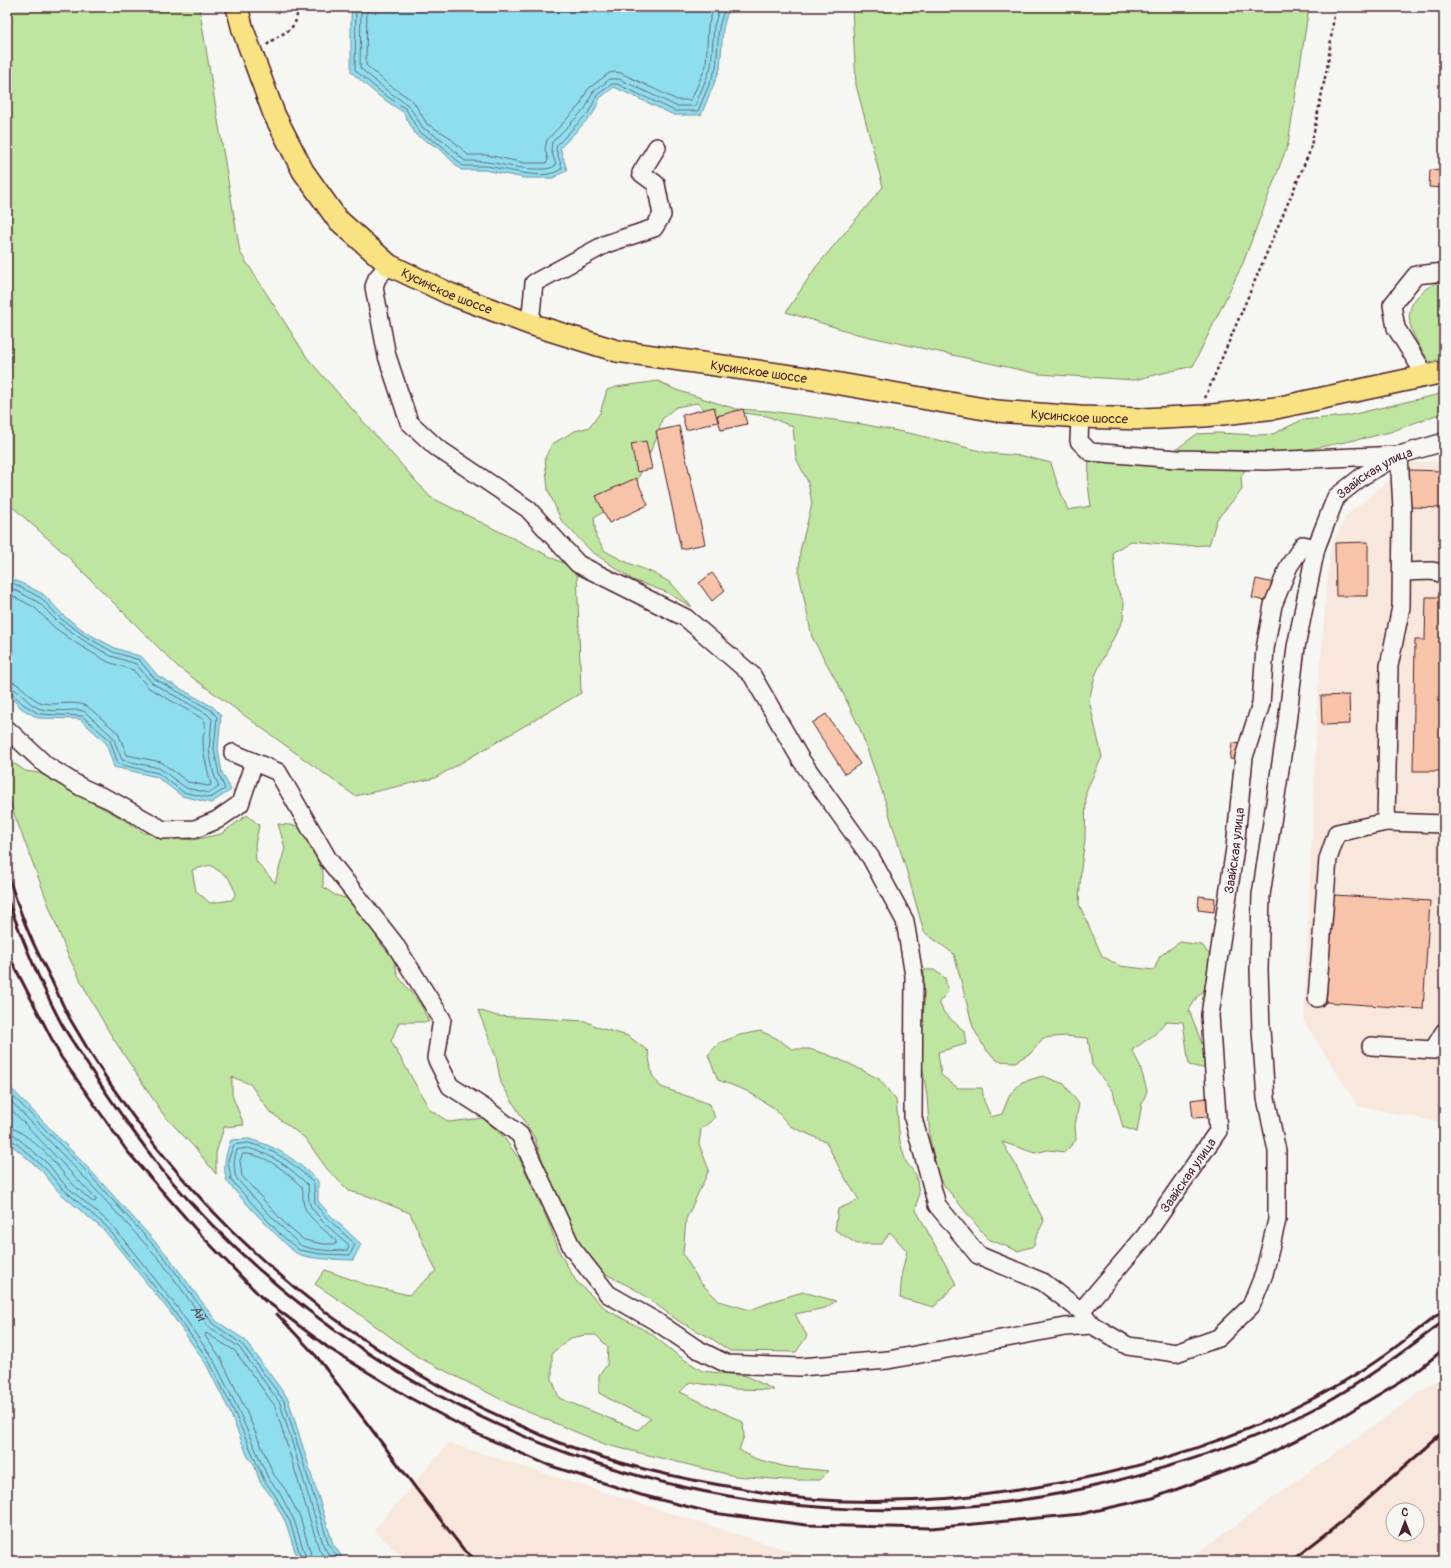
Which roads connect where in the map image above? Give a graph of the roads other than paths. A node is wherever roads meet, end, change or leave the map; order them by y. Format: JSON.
{"nodes":[{"id":1,"x":237,"y":7,"type":"edge"},
{"id":2,"x":657,"y":147,"type":"dead end"},
{"id":3,"x":390,"y":265,"type":"junction"},
{"id":4,"x":1444,"y":272,"type":"edge"},
{"id":5,"x":530,"y":324,"type":"junction"},
{"id":6,"x":1435,"y":374,"type":"edge"},
{"id":7,"x":1080,"y":417,"type":"junction"},
{"id":8,"x":1444,"y":442,"type":"edge"},
{"id":9,"x":1398,"y":455,"type":"junction"},
{"id":10,"x":1316,"y":548,"type":"junction"},
{"id":11,"x":1402,"y":572,"type":"junction"},
{"id":12,"x":1444,"y":574,"type":"edge"},
{"id":13,"x":7,"y":729,"type":"edge"},
{"id":14,"x":233,"y":753,"type":"dead end"},
{"id":15,"x":254,"y":762,"type":"junction"},
{"id":16,"x":1386,"y":822,"type":"junction"},
{"id":17,"x":1444,"y":824,"type":"edge"},
{"id":18,"x":1317,"y":998,"type":"dead end"},
{"id":19,"x":1444,"y":1032,"type":"edge"},
{"id":20,"x":1371,"y":1046,"type":"dead end"},
{"id":21,"x":1081,"y":1311,"type":"junction"},
{"id":22,"x":1092,"y":1325,"type":"junction"}],
"edges":[{"from":1,"to":3,"type":"main road","name":"Кусинское шоссе"},
{"from":2,"to":5,"type":"street"},
{"from":3,"to":5,"type":"main road","name":"Кусинское шоссе"},
{"from":3,"to":21,"type":"street"},
{"from":4,"to":6,"type":"street"},
{"from":5,"to":7,"type":"main road","name":"Кусинское шоссе"},
{"from":6,"to":7,"type":"main road","name":"Кусинское шоссе"},
{"from":7,"to":9,"type":"street"},
{"from":8,"to":9,"type":"street","name":"Заайская улица"},
{"from":9,"to":10,"type":"street","name":"Заайская улица"},
{"from":9,"to":11,"type":"street"},
{"from":10,"to":21,"type":"street","name":"Заайская улица"},
{"from":10,"to":22,"type":"street"},
{"from":11,"to":12,"type":"street"},
{"from":11,"to":16,"type":"street"},
{"from":13,"to":15,"type":"street"},
{"from":14,"to":15,"type":"street"},
{"from":15,"to":22,"type":"street"},
{"from":16,"to":17,"type":"street"},
{"from":16,"to":18,"type":"street"},
{"from":19,"to":20,"type":"street"},
{"from":21,"to":22,"type":"street"}]}
